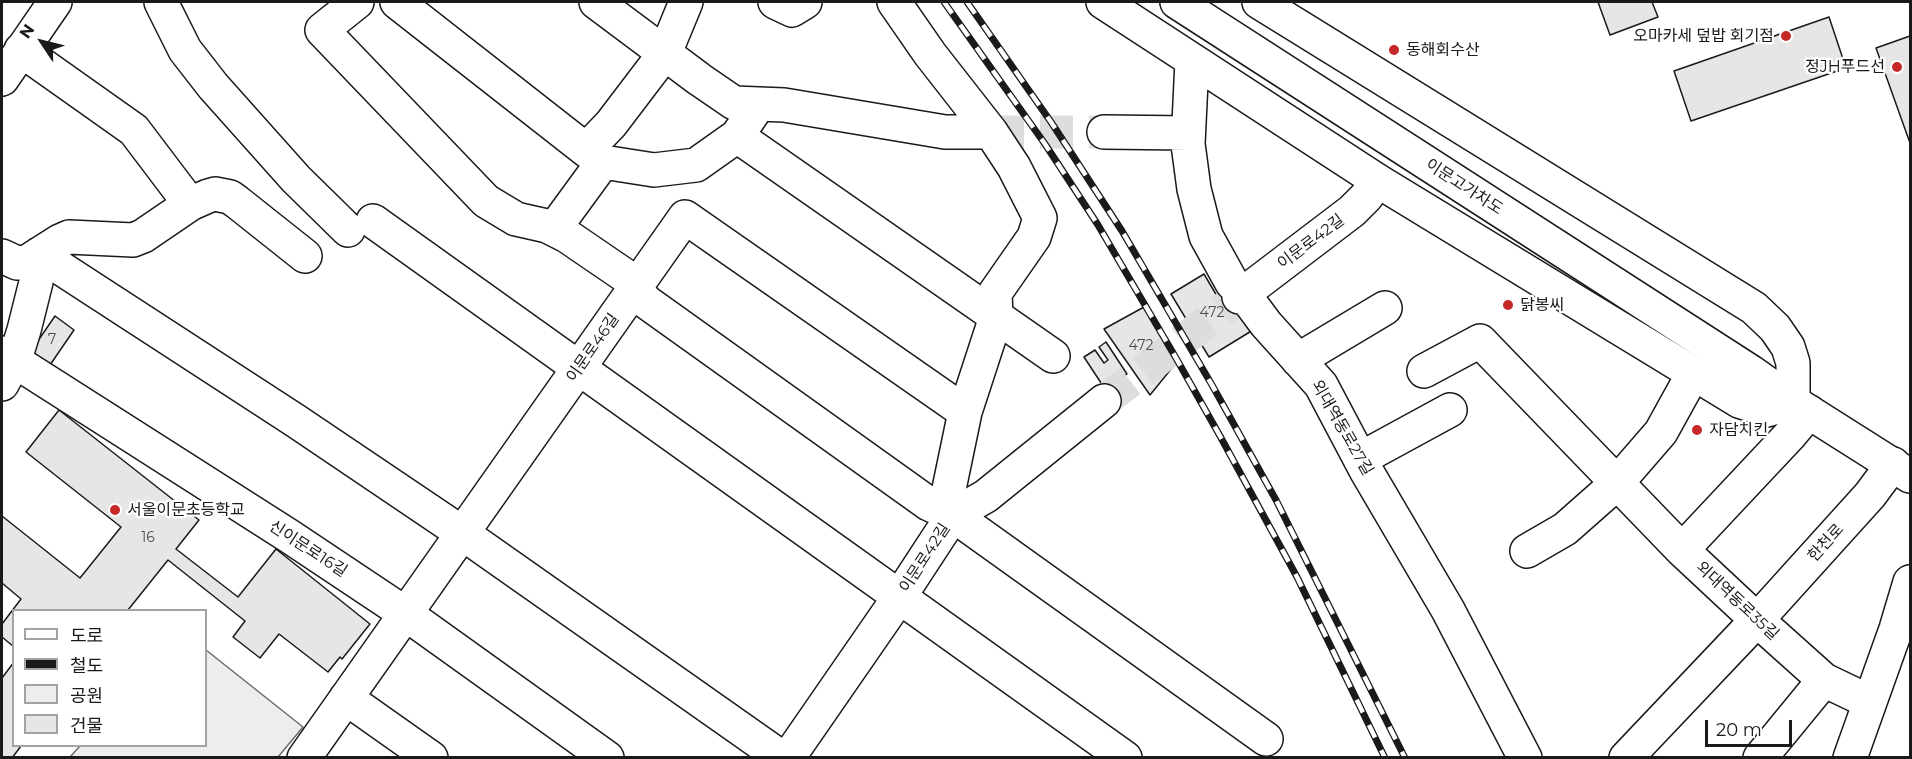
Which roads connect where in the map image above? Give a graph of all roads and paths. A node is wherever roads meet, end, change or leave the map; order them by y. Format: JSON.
{"nodes":[{"id":1,"x":56,"y":2,"type":"edge"},
{"id":2,"x":161,"y":2,"type":"edge"},
{"id":3,"x":357,"y":2,"type":"edge"},
{"id":4,"x":396,"y":2,"type":"edge"},
{"id":5,"x":596,"y":2,"type":"edge"},
{"id":6,"x":686,"y":2,"type":"edge"},
{"id":7,"x":775,"y":2,"type":"edge"},
{"id":8,"x":805,"y":2,"type":"edge"},
{"id":9,"x":894,"y":2,"type":"edge"},
{"id":10,"x":1103,"y":2,"type":"edge"},
{"id":11,"x":1177,"y":2,"type":"edge"},
{"id":12,"x":1259,"y":2,"type":"edge"},
{"id":13,"x":21,"y":50,"type":"junction"},
{"id":14,"x":665,"y":53,"type":"junction"},
{"id":15,"x":1192,"y":61,"type":"junction"},
{"id":16,"x":2,"y":79,"type":"edge"},
{"id":17,"x":759,"y":104,"type":"junction"},
{"id":18,"x":991,"y":132,"type":"junction"},
{"id":19,"x":1104,"y":132,"type":"tunnel mouth"},
{"id":20,"x":1188,"y":133,"type":"junction"},
{"id":21,"x":737,"y":136,"type":"junction"},
{"id":22,"x":594,"y":156,"type":"junction"},
{"id":23,"x":1378,"y":182,"type":"junction"},
{"id":24,"x":190,"y":204,"type":"junction"},
{"id":25,"x":554,"y":229,"type":"junction"},
{"id":26,"x":39,"y":254,"type":"junction"},
{"id":27,"x":2,"y":256,"type":"edge"},
{"id":28,"x":304,"y":256,"type":"dead end"},
{"id":29,"x":636,"y":287,"type":"junction"},
{"id":30,"x":1241,"y":295,"type":"junction"},
{"id":31,"x":1385,"y":308,"type":"dead end"},
{"id":32,"x":996,"y":317,"type":"junction"},
{"id":33,"x":1053,"y":356,"type":"dead end"},
{"id":34,"x":1298,"y":360,"type":"junction"},
{"id":35,"x":6,"y":366,"type":"edge"},
{"id":36,"x":578,"y":368,"type":"junction"},
{"id":37,"x":1424,"y":371,"type":"dead end"},
{"id":38,"x":1750,"y":372,"type":"joint"},
{"id":39,"x":1694,"y":374,"type":"junction"},
{"id":40,"x":1104,"y":401,"type":"tunnel mouth"},
{"id":41,"x":1801,"y":407,"type":"junction"},
{"id":42,"x":1450,"y":410,"type":"dead end"},
{"id":43,"x":965,"y":412,"type":"junction"},
{"id":44,"x":1360,"y":459,"type":"junction"},
{"id":45,"x":1902,"y":470,"type":"edge"},
{"id":46,"x":1616,"y":484,"type":"junction"},
{"id":47,"x":953,"y":515,"type":"junction"},
{"id":48,"x":462,"y":533,"type":"junction"},
{"id":49,"x":1682,"y":550,"type":"junction"},
{"id":50,"x":1527,"y":551,"type":"dead end"},
{"id":51,"x":1911,"y":582,"type":"edge"},
{"id":52,"x":900,"y":596,"type":"junction"},
{"id":53,"x":406,"y":614,"type":"junction"},
{"id":54,"x":1757,"y":620,"type":"junction"},
{"id":55,"x":1824,"y":680,"type":"junction"},
{"id":56,"x":346,"y":698,"type":"junction"},
{"id":57,"x":1870,"y":702,"type":"junction"},
{"id":58,"x":1266,"y":739,"type":"dead end"},
{"id":59,"x":304,"y":758,"type":"edge"},
{"id":60,"x":431,"y":758,"type":"edge"},
{"id":61,"x":607,"y":758,"type":"edge"},
{"id":62,"x":782,"y":758,"type":"edge"},
{"id":63,"x":788,"y":758,"type":"edge"},
{"id":64,"x":1125,"y":758,"type":"edge"},
{"id":65,"x":1525,"y":758,"type":"edge"},
{"id":66,"x":1626,"y":758,"type":"edge"},
{"id":67,"x":1760,"y":758,"type":"edge"},
{"id":68,"x":1850,"y":758,"type":"edge"}],
"edges":[{"from":1,"to":13,"type":"street"},
{"from":2,"to":36,"type":"street"},
{"from":3,"to":25,"type":"street"},
{"from":4,"to":22,"type":"street"},
{"from":5,"to":14,"type":"street"},
{"from":6,"to":14,"type":"street"},
{"from":7,"to":8,"type":"street"},
{"from":9,"to":18,"type":"street"},
{"from":10,"to":15,"type":"street"},
{"from":11,"to":38,"type":"street","name":"이문고가차도"},
{"from":12,"to":41,"type":"street"},
{"from":13,"to":16,"type":"street"},
{"from":13,"to":24,"type":"street"},
{"from":14,"to":17,"type":"street"},
{"from":14,"to":22,"type":"street"},
{"from":15,"to":20,"type":"street","name":"외대역동로27길"},
{"from":15,"to":23,"type":"street"},
{"from":17,"to":18,"type":"street"},
{"from":17,"to":21,"type":"street"},
{"from":18,"to":32,"type":"street"},
{"from":19,"to":20,"type":"street"},
{"from":20,"to":30,"type":"street","name":"외대역동로27길"},
{"from":21,"to":22,"type":"street"},
{"from":21,"to":32,"type":"street"},
{"from":22,"to":25,"type":"street"},
{"from":23,"to":30,"type":"street","name":"이문로42길"},
{"from":23,"to":39,"type":"street"},
{"from":24,"to":26,"type":"street"},
{"from":24,"to":28,"type":"street"},
{"from":25,"to":29,"type":"street"},
{"from":26,"to":27,"type":"street"},
{"from":26,"to":35,"type":"street"},
{"from":26,"to":48,"type":"street"},
{"from":29,"to":36,"type":"street","name":"이문로46길"},
{"from":29,"to":43,"type":"street","name":"이문로46길"},
{"from":29,"to":47,"type":"street"},
{"from":30,"to":34,"type":"street","name":"외대역동로27길"},
{"from":31,"to":34,"type":"street"},
{"from":32,"to":33,"type":"street"},
{"from":32,"to":43,"type":"street"},
{"from":34,"to":44,"type":"street","name":"외대역동로27길"},
{"from":35,"to":53,"type":"street","name":"신이문로16길"},
{"from":36,"to":48,"type":"street","name":"이문로46길"},
{"from":36,"to":52,"type":"street"},
{"from":37,"to":46,"type":"street","name":"외대역동로35길"},
{"from":38,"to":41,"type":"street","name":"한천로"},
{"from":39,"to":41,"type":"street"},
{"from":39,"to":46,"type":"street"},
{"from":40,"to":47,"type":"street","name":"이문로42길"},
{"from":41,"to":45,"type":"street","name":"한천로"},
{"from":41,"to":49,"type":"street"},
{"from":42,"to":44,"type":"street"},
{"from":43,"to":47,"type":"street"},
{"from":44,"to":65,"type":"street","name":"외대역동로27길"},
{"from":45,"to":54,"type":"street","name":"한천로"},
{"from":46,"to":49,"type":"street","name":"외대역동로35길"},
{"from":46,"to":50,"type":"street"},
{"from":47,"to":52,"type":"street","name":"이문로42길"},
{"from":47,"to":58,"type":"street"},
{"from":48,"to":53,"type":"street","name":"이문로46길"},
{"from":48,"to":62,"type":"street"},
{"from":49,"to":54,"type":"street","name":"외대역동로35길"},
{"from":51,"to":57,"type":"street"},
{"from":52,"to":63,"type":"street","name":"이문로42길"},
{"from":52,"to":64,"type":"street"},
{"from":53,"to":56,"type":"street","name":"이문로46길"},
{"from":53,"to":61,"type":"street","name":"신이문로16길"},
{"from":54,"to":55,"type":"street","name":"외대역동로35길"},
{"from":54,"to":66,"type":"street"},
{"from":55,"to":57,"type":"street","name":"외대역동로35길"},
{"from":55,"to":67,"type":"street"},
{"from":56,"to":59,"type":"street","name":"이문로46길"},
{"from":56,"to":60,"type":"street"},
{"from":57,"to":68,"type":"street"}]}
